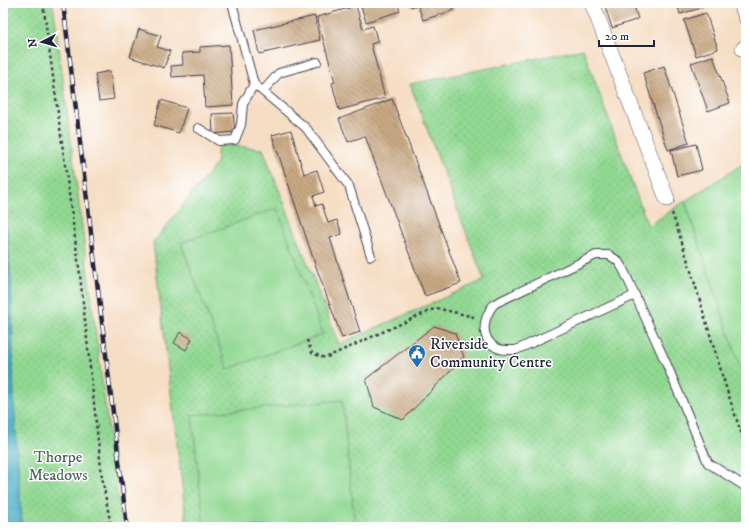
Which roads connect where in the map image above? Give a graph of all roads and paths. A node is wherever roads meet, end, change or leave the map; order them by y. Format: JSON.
{"nodes":[{"id":1,"x":43,"y":3,"type":"edge"},
{"id":2,"x":232,"y":3,"type":"edge"},
{"id":3,"x":592,"y":3,"type":"edge"},
{"id":4,"x":741,"y":3,"type":"edge"},
{"id":5,"x":746,"y":18,"type":"edge"},
{"id":6,"x":317,"y":62,"type":"dead end"},
{"id":7,"x":254,"y":84,"type":"junction"},
{"id":8,"x":263,"y":90,"type":"junction"},
{"id":9,"x":198,"y":128,"type":"dead end"},
{"id":10,"x":667,"y":199,"type":"joint"},
{"id":11,"x":371,"y":256,"type":"dead end"},
{"id":12,"x":635,"y":295,"type":"junction"},
{"id":13,"x":485,"y":319,"type":"junction"},
{"id":14,"x":307,"y":340,"type":"dead end"},
{"id":15,"x":746,"y":446,"type":"edge"},
{"id":16,"x":746,"y":487,"type":"edge"},
{"id":17,"x":110,"y":527,"type":"edge"}],
"edges":[{"from":1,"to":17,"type":"path"},
{"from":2,"to":7,"type":"lane"},
{"from":3,"to":10,"type":"street"},
{"from":4,"to":5,"type":"street"},
{"from":6,"to":8,"type":"lane"},
{"from":7,"to":8,"type":"lane"},
{"from":7,"to":9,"type":"lane"},
{"from":8,"to":11,"type":"lane"},
{"from":10,"to":15,"type":"path"},
{"from":12,"to":13,"type":"lane"},
{"from":12,"to":13,"type":"lane"},
{"from":12,"to":16,"type":"lane"},
{"from":13,"to":14,"type":"path"}]}
